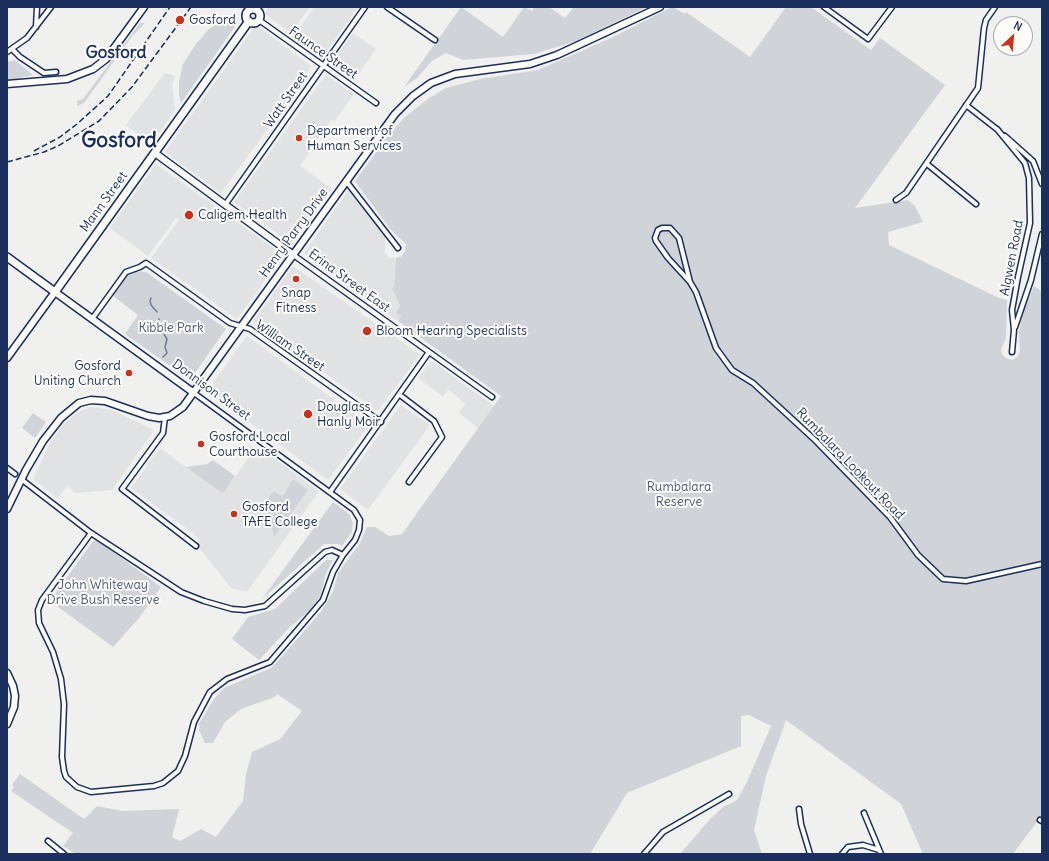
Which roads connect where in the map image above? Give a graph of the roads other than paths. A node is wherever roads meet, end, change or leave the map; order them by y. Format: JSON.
{"nodes":[{"id":1,"x":37,"y":7,"type":"edge"},
{"id":2,"x":51,"y":7,"type":"edge"},
{"id":3,"x":144,"y":7,"type":"edge"},
{"id":4,"x":365,"y":7,"type":"edge"},
{"id":5,"x":388,"y":7,"type":"edge"},
{"id":6,"x":660,"y":7,"type":"edge"},
{"id":7,"x":824,"y":7,"type":"edge"},
{"id":8,"x":892,"y":7,"type":"edge"},
{"id":9,"x":995,"y":7,"type":"edge"},
{"id":10,"x":258,"y":8,"type":"edge"},
{"id":11,"x":259,"y":20,"type":"junction"},
{"id":12,"x":250,"y":22,"type":"junction"},
{"id":13,"x":36,"y":27,"type":"junction"},
{"id":14,"x":435,"y":40,"type":"dead end"},
{"id":15,"x":12,"y":49,"type":"junction"},
{"id":16,"x":7,"y":52,"type":"edge"},
{"id":17,"x":323,"y":65,"type":"junction"},
{"id":18,"x":56,"y":72,"type":"dead end"},
{"id":19,"x":7,"y":84,"type":"edge"},
{"id":20,"x":376,"y":103,"type":"dead end"},
{"id":21,"x":966,"y":105,"type":"junction"},
{"id":22,"x":997,"y":129,"type":"junction"},
{"id":23,"x":155,"y":153,"type":"junction"},
{"id":24,"x":927,"y":164,"type":"junction"},
{"id":25,"x":346,"y":180,"type":"junction"},
{"id":26,"x":1042,"y":184,"type":"edge"},
{"id":27,"x":896,"y":200,"type":"dead end"},
{"id":28,"x":976,"y":204,"type":"dead end"},
{"id":29,"x":225,"y":205,"type":"junction"},
{"id":30,"x":1042,"y":234,"type":"edge"},
{"id":31,"x":398,"y":248,"type":"dead end"},
{"id":32,"x":292,"y":254,"type":"junction"},
{"id":33,"x":8,"y":258,"type":"edge"},
{"id":34,"x":690,"y":282,"type":"junction"},
{"id":35,"x":55,"y":292,"type":"junction"},
{"id":36,"x":92,"y":319,"type":"junction"},
{"id":37,"x":240,"y":326,"type":"junction"},
{"id":38,"x":1014,"y":330,"type":"junction"},
{"id":39,"x":429,"y":352,"type":"junction"},
{"id":40,"x":1012,"y":352,"type":"dead end"},
{"id":41,"x":7,"y":358,"type":"edge"},
{"id":42,"x":194,"y":393,"type":"junction"},
{"id":43,"x":400,"y":395,"type":"junction"},
{"id":44,"x":492,"y":397,"type":"dead end"},
{"id":45,"x":165,"y":417,"type":"junction"},
{"id":46,"x":381,"y":422,"type":"junction"},
{"id":47,"x":7,"y":468,"type":"edge"},
{"id":48,"x":15,"y":474,"type":"dead end"},
{"id":49,"x":21,"y":479,"type":"junction"},
{"id":50,"x":409,"y":482,"type":"dead end"},
{"id":51,"x":330,"y":492,"type":"junction"},
{"id":52,"x":7,"y":509,"type":"edge"},
{"id":53,"x":91,"y":533,"type":"junction"},
{"id":54,"x":196,"y":546,"type":"dead end"},
{"id":55,"x":343,"y":556,"type":"junction"},
{"id":56,"x":1042,"y":564,"type":"edge"},
{"id":57,"x":7,"y":673,"type":"edge"},
{"id":58,"x":7,"y":724,"type":"edge"},
{"id":59,"x":729,"y":794,"type":"dead end"},
{"id":60,"x":799,"y":809,"type":"dead end"},
{"id":61,"x":864,"y":813,"type":"dead end"},
{"id":62,"x":48,"y":841,"type":"dead end"},
{"id":63,"x":880,"y":852,"type":"edge"},
{"id":64,"x":64,"y":854,"type":"edge"},
{"id":65,"x":644,"y":854,"type":"edge"},
{"id":66,"x":810,"y":854,"type":"edge"},
{"id":67,"x":842,"y":854,"type":"edge"}],
"edges":[{"from":1,"to":13,"type":"street"},
{"from":2,"to":13,"type":"street"},
{"from":3,"to":19,"type":"main road"},
{"from":4,"to":17,"type":"street","name":"Watt Street"},
{"from":5,"to":14,"type":"street"},
{"from":6,"to":25,"type":"main road","name":"Henry Parry Drive"},
{"from":7,"to":8,"type":"street"},
{"from":9,"to":21,"type":"street"},
{"from":10,"to":11,"type":"main road","name":"Mann Street"},
{"from":10,"to":12,"type":"main road","name":"Mann Street"},
{"from":11,"to":12,"type":"main road"},
{"from":11,"to":17,"type":"street","name":"Faunce Street"},
{"from":12,"to":23,"type":"main road","name":"Mann Street"},
{"from":13,"to":15,"type":"street"},
{"from":15,"to":16,"type":"street"},
{"from":15,"to":18,"type":"street"},
{"from":17,"to":20,"type":"street","name":"Faunce Street"},
{"from":17,"to":29,"type":"street","name":"Watt Street"},
{"from":21,"to":22,"type":"street","name":"Algwen Road"},
{"from":21,"to":24,"type":"street"},
{"from":22,"to":26,"type":"street","name":"Algwen Road"},
{"from":22,"to":38,"type":"street","name":"Algwen Road"},
{"from":23,"to":29,"type":"main road","name":"Erina Street East"},
{"from":23,"to":35,"type":"main road","name":"Mann Street"},
{"from":24,"to":27,"type":"street"},
{"from":24,"to":28,"type":"street"},
{"from":25,"to":31,"type":"street"},
{"from":25,"to":32,"type":"main road","name":"Henry Parry Drive"},
{"from":29,"to":32,"type":"main road","name":"Erina Street East"},
{"from":30,"to":38,"type":"street","name":"Algwen Road"},
{"from":32,"to":37,"type":"main road","name":"Henry Parry Drive"},
{"from":32,"to":39,"type":"street","name":"Erina Street East"},
{"from":33,"to":35,"type":"main road","name":"Donnison Street"},
{"from":34,"to":34,"type":"street","name":"Rumbalara Lookout Road"},
{"from":34,"to":56,"type":"street","name":"Rumbalara Lookout Road"},
{"from":35,"to":36,"type":"main road","name":"Donnison Street"},
{"from":35,"to":41,"type":"main road","name":"Mann Street"},
{"from":36,"to":37,"type":"street","name":"William Street"},
{"from":36,"to":42,"type":"main road","name":"Donnison Street"},
{"from":37,"to":42,"type":"main road","name":"Henry Parry Drive"},
{"from":37,"to":46,"type":"street","name":"William Street"},
{"from":38,"to":40,"type":"street","name":"Algwen Road"},
{"from":39,"to":43,"type":"street"},
{"from":39,"to":44,"type":"street","name":"Erina Street East"},
{"from":42,"to":45,"type":"main road","name":"Henry Parry Drive"},
{"from":42,"to":51,"type":"street","name":"Donnison Street"},
{"from":43,"to":46,"type":"street"},
{"from":43,"to":50,"type":"street"},
{"from":45,"to":49,"type":"main road"},
{"from":45,"to":54,"type":"street"},
{"from":46,"to":51,"type":"street"},
{"from":47,"to":48,"type":"street"},
{"from":49,"to":52,"type":"main road"},
{"from":49,"to":53,"type":"street"},
{"from":51,"to":55,"type":"street","name":"Donnison Street"},
{"from":53,"to":55,"type":"street"},
{"from":53,"to":55,"type":"street","name":"Donnison Street"},
{"from":57,"to":58,"type":"main road"},
{"from":59,"to":65,"type":"street"},
{"from":60,"to":66,"type":"street"},
{"from":61,"to":63,"type":"street"},
{"from":62,"to":64,"type":"street"},
{"from":63,"to":67,"type":"street"}]}
